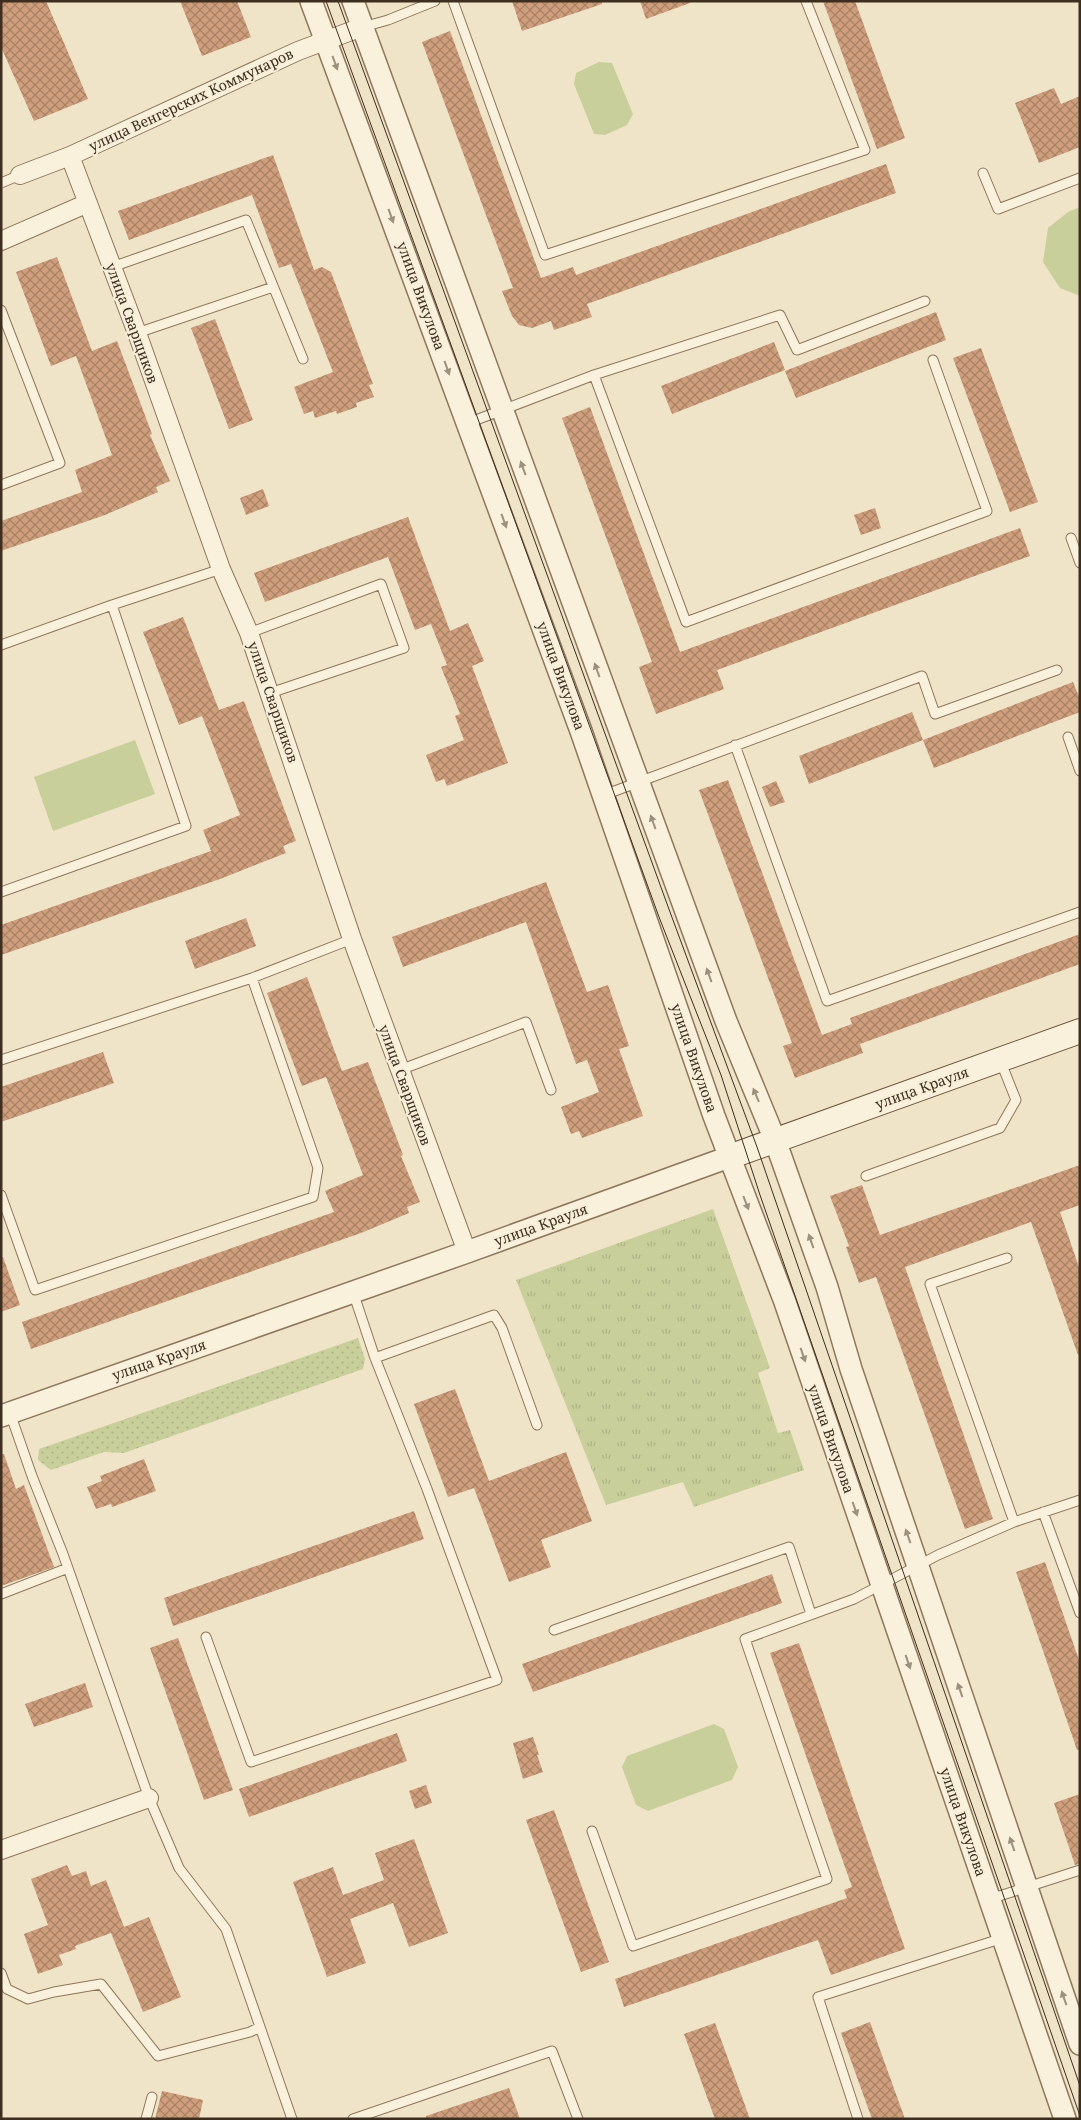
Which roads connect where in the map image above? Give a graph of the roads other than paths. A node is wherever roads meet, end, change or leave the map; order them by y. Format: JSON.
{"nodes":[{"id":1,"x":312,"y":1,"type":"edge"},
{"id":2,"x":353,"y":1,"type":"edge"},
{"id":3,"x":435,"y":1,"type":"edge"},
{"id":4,"x":453,"y":1,"type":"edge"},
{"id":5,"x":806,"y":1,"type":"edge"},
{"id":6,"x":362,"y":27,"type":"junction"},
{"id":7,"x":326,"y":40,"type":"junction"},
{"id":8,"x":70,"y":156,"type":"junction"},
{"id":9,"x":983,"y":173,"type":"dead end"},
{"id":10,"x":20,"y":175,"type":"joint"},
{"id":11,"x":1080,"y":178,"type":"edge"},
{"id":12,"x":1,"y":183,"type":"edge"},
{"id":13,"x":88,"y":203,"type":"junction"},
{"id":14,"x":1,"y":241,"type":"edge"},
{"id":15,"x":112,"y":268,"type":"junction"},
{"id":16,"x":273,"y":286,"type":"junction"},
{"id":17,"x":925,"y":300,"type":"dead end"},
{"id":18,"x":1,"y":310,"type":"edge"},
{"id":19,"x":137,"y":333,"type":"junction"},
{"id":20,"x":303,"y":359,"type":"dead end"},
{"id":21,"x":932,"y":360,"type":"dead end"},
{"id":22,"x":594,"y":375,"type":"junction"},
{"id":23,"x":502,"y":410,"type":"junction"},
{"id":24,"x":468,"y":423,"type":"junction"},
{"id":25,"x":1,"y":486,"type":"edge"},
{"id":26,"x":1071,"y":538,"type":"dead end"},
{"id":27,"x":1080,"y":563,"type":"edge"},
{"id":28,"x":220,"y":569,"type":"junction"},
{"id":29,"x":112,"y":605,"type":"junction"},
{"id":30,"x":249,"y":633,"type":"junction"},
{"id":31,"x":1,"y":645,"type":"edge"},
{"id":32,"x":1057,"y":670,"type":"dead end"},
{"id":33,"x":270,"y":693,"type":"junction"},
{"id":34,"x":1068,"y":737,"type":"dead end"},
{"id":35,"x":735,"y":745,"type":"junction"},
{"id":36,"x":1080,"y":771,"type":"edge"},
{"id":37,"x":638,"y":782,"type":"junction"},
{"id":38,"x":603,"y":795,"type":"junction"},
{"id":39,"x":1,"y":892,"type":"edge"},
{"id":40,"x":1080,"y":912,"type":"edge"},
{"id":41,"x":352,"y":939,"type":"junction"},
{"id":42,"x":252,"y":978,"type":"junction"},
{"id":43,"x":1080,"y":1031,"type":"edge"},
{"id":44,"x":1,"y":1060,"type":"edge"},
{"id":45,"x":1000,"y":1060,"type":"junction"},
{"id":46,"x":400,"y":1070,"type":"junction"},
{"id":47,"x":551,"y":1090,"type":"dead end"},
{"id":48,"x":776,"y":1140,"type":"junction"},
{"id":49,"x":729,"y":1157,"type":"junction"},
{"id":50,"x":866,"y":1176,"type":"dead end"},
{"id":51,"x":1,"y":1195,"type":"edge"},
{"id":52,"x":467,"y":1252,"type":"junction"},
{"id":53,"x":1007,"y":1258,"type":"dead end"},
{"id":54,"x":354,"y":1292,"type":"junction"},
{"id":55,"x":375,"y":1358,"type":"junction"},
{"id":56,"x":6,"y":1414,"type":"edge"},
{"id":57,"x":537,"y":1425,"type":"dead end"},
{"id":58,"x":1080,"y":1500,"type":"edge"},
{"id":59,"x":1043,"y":1512,"type":"junction"},
{"id":60,"x":1014,"y":1522,"type":"junction"},
{"id":61,"x":918,"y":1566,"type":"junction"},
{"id":62,"x":68,"y":1568,"type":"junction"},
{"id":63,"x":882,"y":1585,"type":"junction"},
{"id":64,"x":1,"y":1594,"type":"edge"},
{"id":65,"x":1080,"y":1613,"type":"edge"},
{"id":66,"x":811,"y":1614,"type":"junction"},
{"id":67,"x":554,"y":1630,"type":"dead end"},
{"id":68,"x":206,"y":1637,"type":"dead end"},
{"id":69,"x":149,"y":1798,"type":"junction"},
{"id":70,"x":592,"y":1831,"type":"dead end"},
{"id":71,"x":1,"y":1850,"type":"edge"},
{"id":72,"x":1080,"y":1870,"type":"edge"},
{"id":73,"x":1026,"y":1887,"type":"junction"},
{"id":74,"x":989,"y":1899,"type":"junction"},
{"id":75,"x":1003,"y":1938,"type":"junction"},
{"id":76,"x":1,"y":1973,"type":"edge"},
{"id":77,"x":260,"y":2027,"type":"junction"},
{"id":78,"x":1080,"y":2044,"type":"edge"},
{"id":79,"x":152,"y":2097,"type":"dead end"},
{"id":80,"x":146,"y":2119,"type":"edge"},
{"id":81,"x":292,"y":2119,"type":"edge"},
{"id":82,"x":353,"y":2119,"type":"edge"},
{"id":83,"x":578,"y":2119,"type":"edge"},
{"id":84,"x":858,"y":2119,"type":"edge"},
{"id":85,"x":1065,"y":2119,"type":"edge"}],
"edges":[{"from":1,"to":7,"type":"street","name":"улица Викулова"},
{"from":2,"to":6,"type":"street"},
{"from":3,"to":6,"type":"lane"},
{"from":4,"to":5,"type":"lane"},
{"from":6,"to":7,"type":"street","name":"улица Венгерских Коммунаров"},
{"from":6,"to":23,"type":"street"},
{"from":7,"to":8,"type":"street","name":"улица Венгерских Коммунаров"},
{"from":7,"to":24,"type":"street","name":"улица Викулова","one_way":true},
{"from":8,"to":10,"type":"street","name":"улица Венгерских Коммунаров"},
{"from":8,"to":13,"type":"street","name":"улица Сварщиков"},
{"from":9,"to":11,"type":"lane"},
{"from":10,"to":12,"type":"lane"},
{"from":13,"to":14,"type":"street"},
{"from":13,"to":15,"type":"street","name":"улица Сварщиков"},
{"from":15,"to":16,"type":"lane"},
{"from":15,"to":19,"type":"street","name":"улица Сварщиков"},
{"from":16,"to":19,"type":"lane"},
{"from":16,"to":20,"type":"lane"},
{"from":17,"to":22,"type":"lane"},
{"from":18,"to":25,"type":"lane"},
{"from":19,"to":28,"type":"street","name":"улица Сварщиков"},
{"from":21,"to":22,"type":"lane"},
{"from":22,"to":23,"type":"lane"},
{"from":23,"to":24,"type":"lane"},
{"from":37,"to":23,"type":"street","one_way":true},
{"from":24,"to":38,"type":"street","name":"улица Викулова","one_way":true},
{"from":26,"to":27,"type":"lane"},
{"from":28,"to":29,"type":"lane"},
{"from":28,"to":30,"type":"street","name":"улица Сварщиков"},
{"from":29,"to":31,"type":"lane"},
{"from":29,"to":39,"type":"lane"},
{"from":30,"to":33,"type":"street","name":"улица Сварщиков"},
{"from":30,"to":33,"type":"lane"},
{"from":32,"to":35,"type":"lane"},
{"from":33,"to":41,"type":"street","name":"улица Сварщиков"},
{"from":34,"to":36,"type":"lane"},
{"from":35,"to":37,"type":"lane"},
{"from":35,"to":40,"type":"lane"},
{"from":37,"to":38,"type":"lane"},
{"from":48,"to":37,"type":"street","one_way":true},
{"from":38,"to":49,"type":"street","name":"улица Викулова"},
{"from":41,"to":42,"type":"lane"},
{"from":41,"to":46,"type":"street","name":"улица Сварщиков"},
{"from":42,"to":44,"type":"lane"},
{"from":42,"to":51,"type":"lane"},
{"from":43,"to":45,"type":"main road","name":"улица Крауля"},
{"from":45,"to":48,"type":"main road","name":"улица Крауля"},
{"from":45,"to":50,"type":"lane"},
{"from":46,"to":47,"type":"lane"},
{"from":46,"to":52,"type":"street","name":"улица Сварщиков"},
{"from":48,"to":49,"type":"main road","name":"улица Крауля"},
{"from":61,"to":48,"type":"street","one_way":true},
{"from":49,"to":52,"type":"street","name":"улица Крауля"},
{"from":49,"to":63,"type":"street","name":"улица Викулова","one_way":true},
{"from":52,"to":54,"type":"street","name":"улица Крауля"},
{"from":53,"to":60,"type":"lane"},
{"from":54,"to":55,"type":"lane"},
{"from":54,"to":56,"type":"street","name":"улица Крауля"},
{"from":55,"to":57,"type":"lane"},
{"from":55,"to":68,"type":"lane"},
{"from":56,"to":62,"type":"lane"},
{"from":58,"to":59,"type":"lane"},
{"from":59,"to":60,"type":"lane"},
{"from":59,"to":65,"type":"lane"},
{"from":60,"to":61,"type":"lane"},
{"from":61,"to":63,"type":"lane"},
{"from":73,"to":61,"type":"street","one_way":true},
{"from":62,"to":64,"type":"lane"},
{"from":62,"to":69,"type":"lane"},
{"from":63,"to":66,"type":"lane"},
{"from":63,"to":74,"type":"street","name":"улица Викулова","one_way":true},
{"from":66,"to":67,"type":"lane"},
{"from":66,"to":70,"type":"lane"},
{"from":69,"to":71,"type":"street"},
{"from":69,"to":77,"type":"lane"},
{"from":72,"to":73,"type":"lane"},
{"from":73,"to":74,"type":"lane"},
{"from":78,"to":73,"type":"street","one_way":true},
{"from":74,"to":75,"type":"street","name":"улица Викулова"},
{"from":75,"to":84,"type":"lane"},
{"from":75,"to":85,"type":"street","name":"улица Викулова"},
{"from":76,"to":77,"type":"lane"},
{"from":77,"to":81,"type":"lane"},
{"from":79,"to":80,"type":"lane"},
{"from":82,"to":83,"type":"lane"}]}
